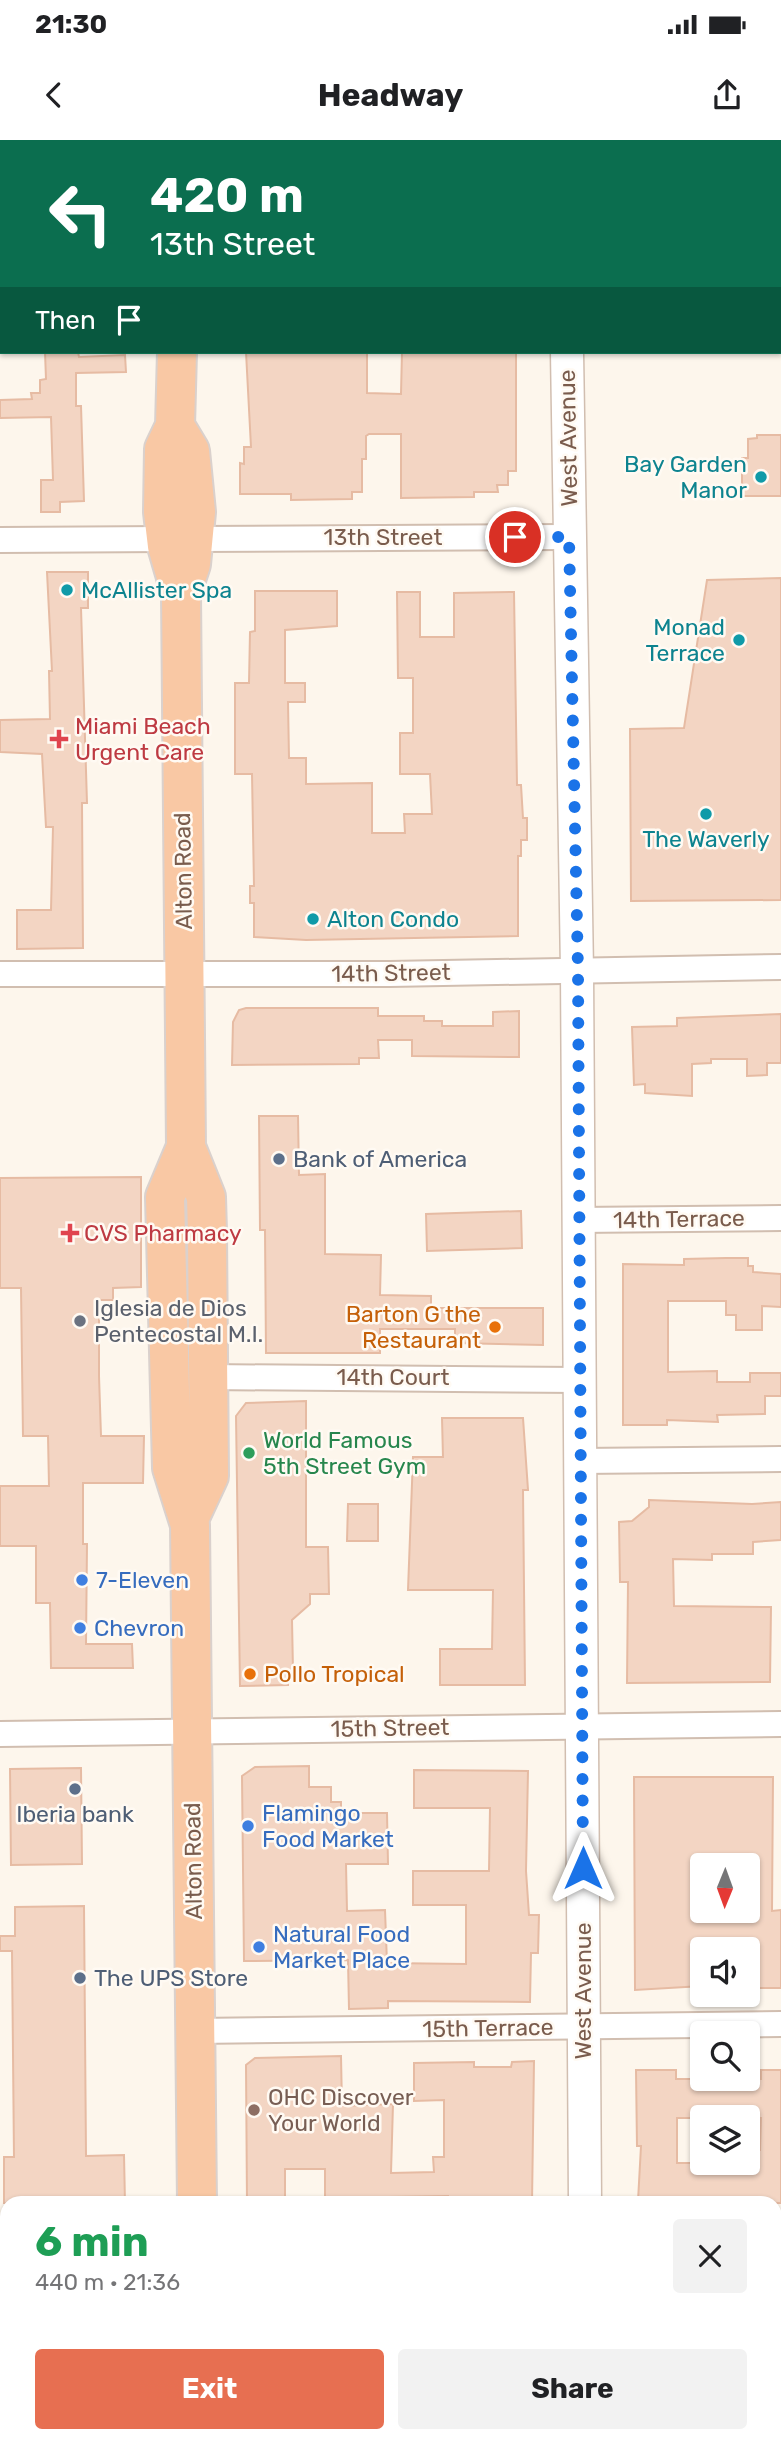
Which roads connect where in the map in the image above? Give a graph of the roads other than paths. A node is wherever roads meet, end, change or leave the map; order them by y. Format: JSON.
{"nodes":[{"id":1,"x":177,"y":354,"type":"edge"},
{"id":2,"x":567,"y":354,"type":"edge"},
{"id":3,"x":569,"y":537,"type":"junction"},
{"id":4,"x":181,"y":539,"type":"junction"},
{"id":5,"x":0,"y":540,"type":"edge"},
{"id":6,"x":781,"y":967,"type":"edge"},
{"id":7,"x":578,"y":971,"type":"junction"},
{"id":8,"x":0,"y":974,"type":"edge"},
{"id":9,"x":184,"y":974,"type":"junction"},
{"id":10,"x":186,"y":1147,"type":"junction"},
{"id":11,"x":781,"y":1218,"type":"edge"},
{"id":12,"x":577,"y":1220,"type":"junction"},
{"id":13,"x":167,"y":1228,"type":"junction"},
{"id":14,"x":208,"y":1377,"type":"junction"},
{"id":15,"x":579,"y":1380,"type":"junction"},
{"id":16,"x":171,"y":1399,"type":"junction"},
{"id":17,"x":781,"y":1459,"type":"edge"},
{"id":18,"x":580,"y":1461,"type":"junction"},
{"id":19,"x":208,"y":1470,"type":"junction"},
{"id":20,"x":189,"y":1519,"type":"junction"},
{"id":21,"x":781,"y":1724,"type":"edge"},
{"id":22,"x":582,"y":1726,"type":"junction"},
{"id":23,"x":192,"y":1730,"type":"junction"},
{"id":24,"x":0,"y":1734,"type":"edge"},
{"id":25,"x":781,"y":2024,"type":"edge"},
{"id":26,"x":583,"y":2026,"type":"junction"},
{"id":27,"x":195,"y":2031,"type":"junction"},
{"id":28,"x":197,"y":2196,"type":"edge"},
{"id":29,"x":585,"y":2196,"type":"edge"}],
"edges":[{"from":1,"to":4,"type":"highway","name":"Alton Road"},
{"from":2,"to":3,"type":"street","name":"West Avenue"},
{"from":3,"to":4,"type":"street","name":"13th Street"},
{"from":3,"to":7,"type":"street","name":"West Avenue"},
{"from":4,"to":5,"type":"street","name":"13th Street"},
{"from":4,"to":9,"type":"highway","name":"Alton Road"},
{"from":6,"to":7,"type":"street","name":"14th Street"},
{"from":7,"to":9,"type":"street","name":"14th Street"},
{"from":7,"to":12,"type":"street","name":"West Avenue"},
{"from":8,"to":9,"type":"street","name":"14th Street"},
{"from":9,"to":10,"type":"highway","name":"Alton Road"},
{"from":10,"to":13,"type":"highway","name":"Alton Road"},
{"from":10,"to":14,"type":"highway","name":"Alton Road"},
{"from":11,"to":12,"type":"street","name":"14th Terrace"},
{"from":12,"to":15,"type":"street","name":"West Avenue"},
{"from":13,"to":14,"type":"highway"},
{"from":13,"to":16,"type":"highway","name":"Alton Road"},
{"from":14,"to":15,"type":"street","name":"14th Court"},
{"from":14,"to":19,"type":"highway","name":"Alton Road"},
{"from":15,"to":18,"type":"street","name":"West Avenue"},
{"from":16,"to":19,"type":"highway"},
{"from":16,"to":20,"type":"highway","name":"Alton Road"},
{"from":17,"to":18,"type":"street"},
{"from":18,"to":22,"type":"street","name":"West Avenue"},
{"from":19,"to":20,"type":"highway","name":"Alton Road"},
{"from":20,"to":23,"type":"highway","name":"Alton Road"},
{"from":21,"to":22,"type":"street","name":"15th Street"},
{"from":22,"to":23,"type":"street","name":"15th Street"},
{"from":22,"to":26,"type":"street","name":"West Avenue"},
{"from":23,"to":24,"type":"street","name":"15th Street"},
{"from":23,"to":27,"type":"highway","name":"Alton Road"},
{"from":25,"to":26,"type":"street","name":"15th Terrace"},
{"from":26,"to":27,"type":"street","name":"15th Terrace"},
{"from":26,"to":29,"type":"street","name":"West Avenue"},
{"from":27,"to":28,"type":"highway","name":"Alton Road"}]}
